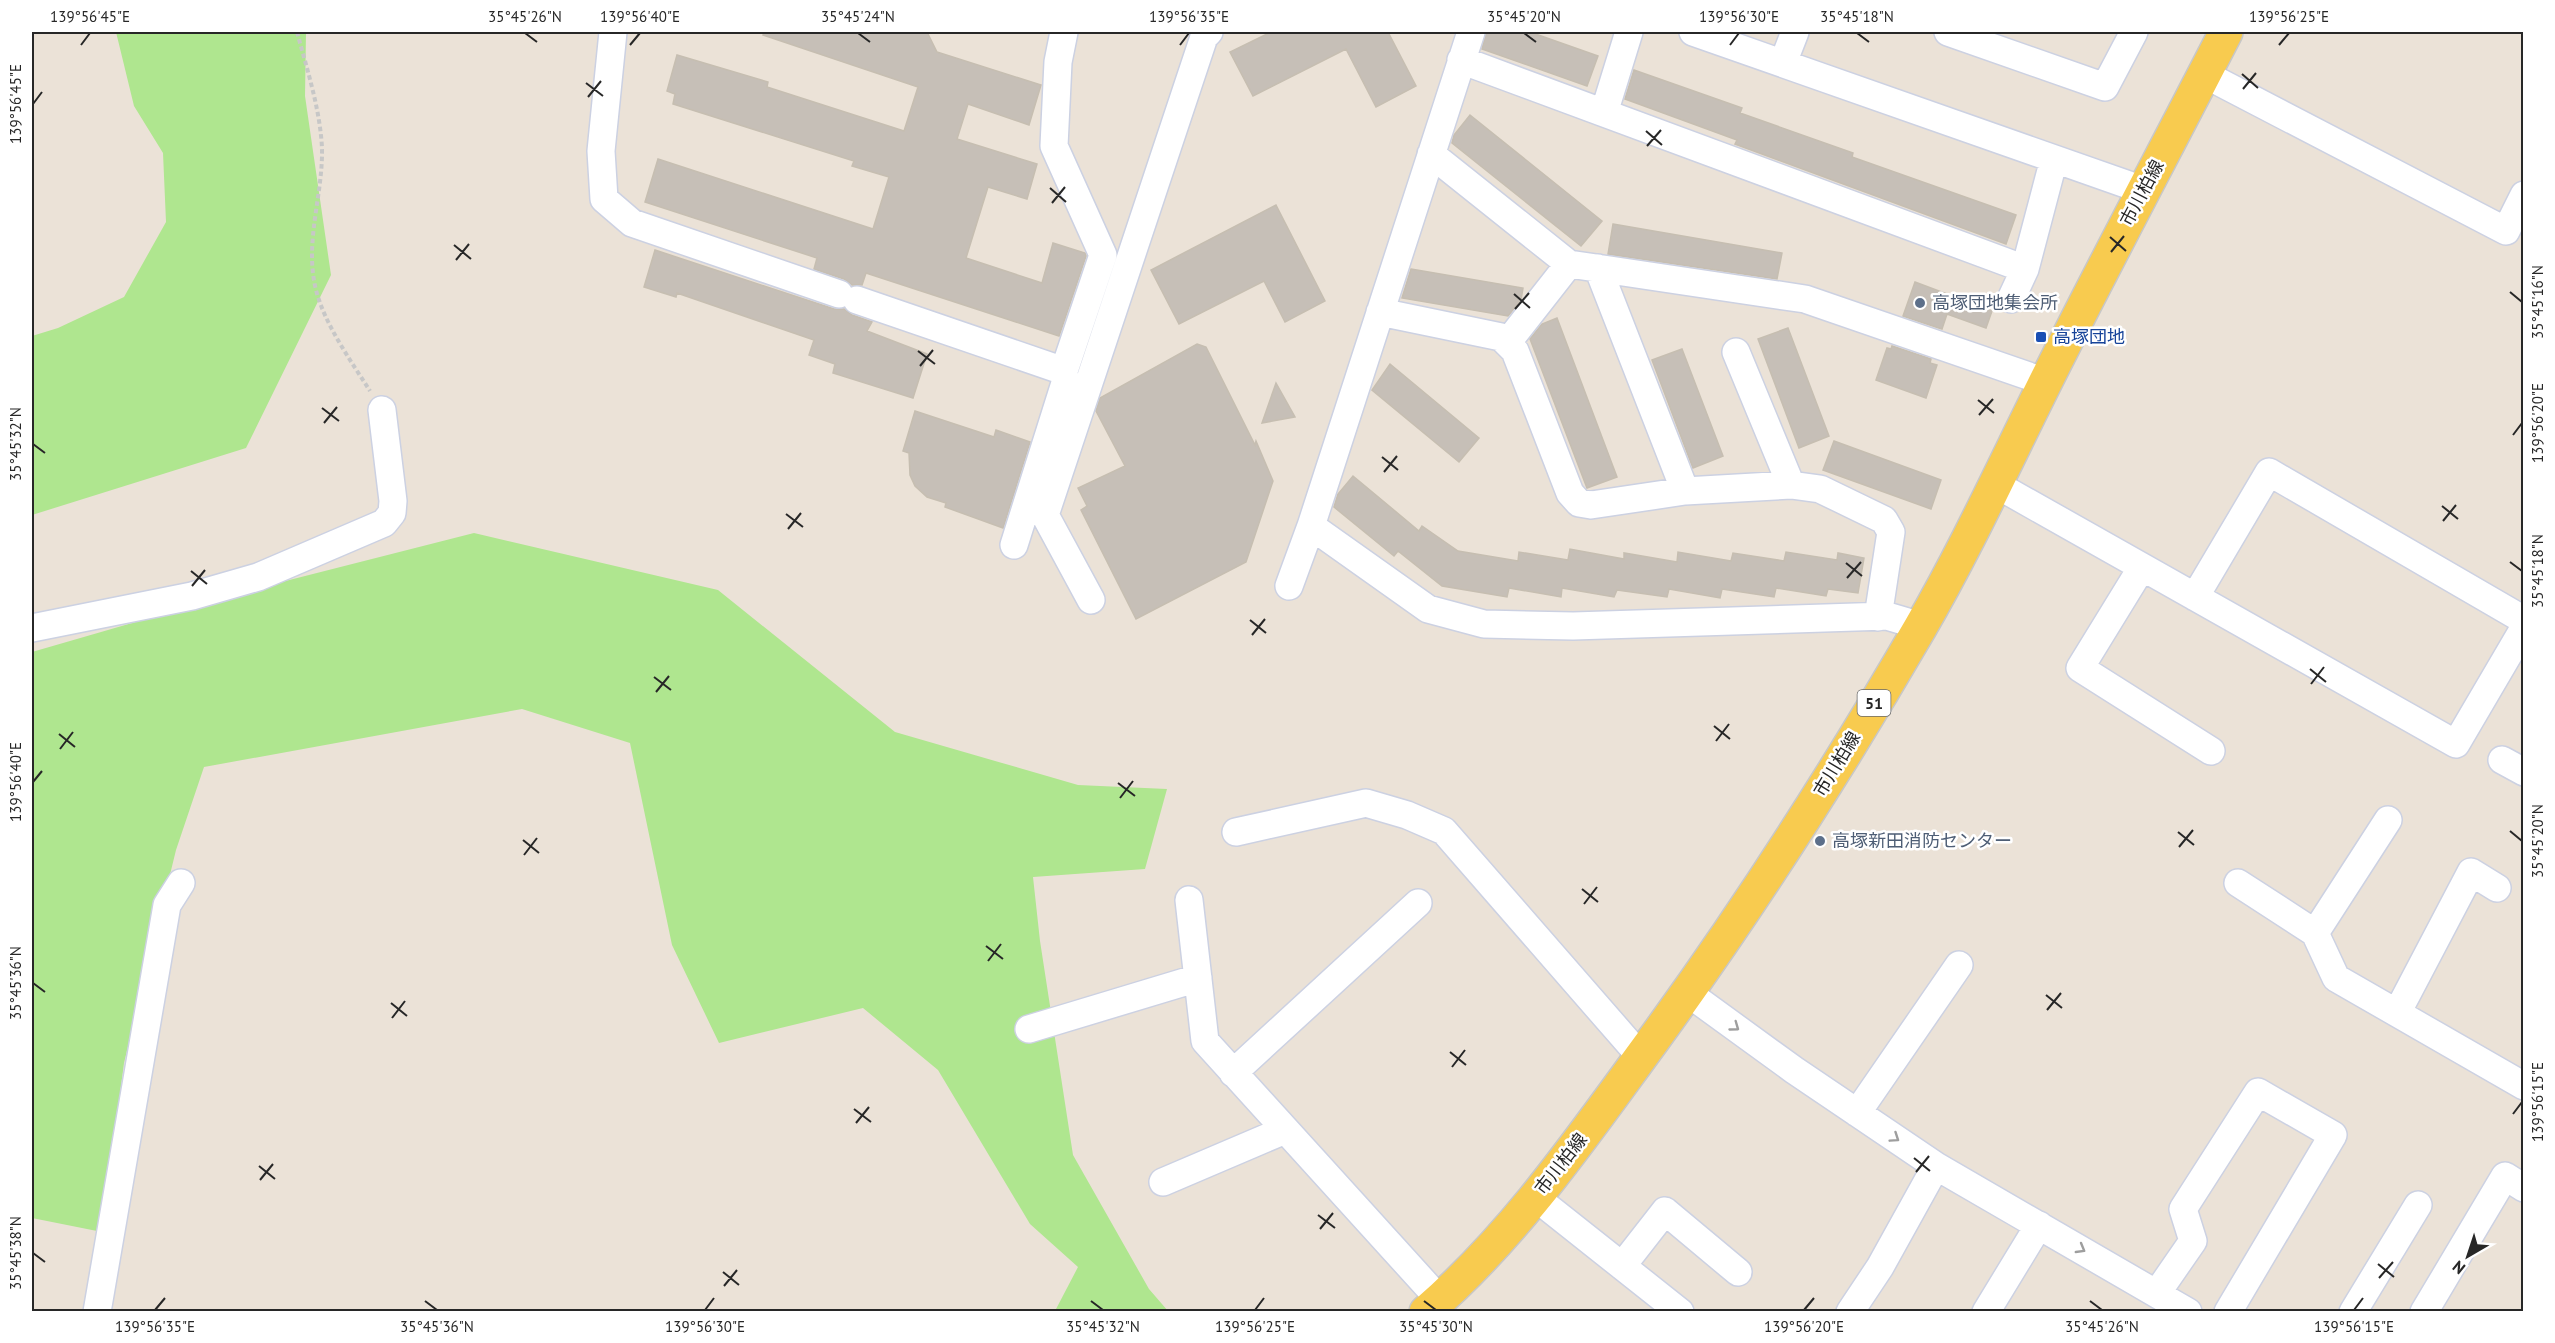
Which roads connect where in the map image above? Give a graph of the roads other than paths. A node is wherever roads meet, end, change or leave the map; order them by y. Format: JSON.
{"nodes":[{"id":1,"x":612,"y":32,"type":"edge"},
{"id":2,"x":1064,"y":32,"type":"edge"},
{"id":3,"x":1209,"y":32,"type":"edge"},
{"id":4,"x":1471,"y":32,"type":"edge"},
{"id":5,"x":1629,"y":32,"type":"edge"},
{"id":6,"x":1693,"y":32,"type":"edge"},
{"id":7,"x":1795,"y":32,"type":"edge"},
{"id":8,"x":1948,"y":32,"type":"edge"},
{"id":9,"x":2134,"y":32,"type":"edge"},
{"id":10,"x":2226,"y":32,"type":"edge"},
{"id":11,"x":1461,"y":60,"type":"junction"},
{"id":12,"x":1783,"y":63,"type":"junction"},
{"id":13,"x":2204,"y":74,"type":"junction"},
{"id":14,"x":1604,"y":113,"type":"junction"},
{"id":15,"x":1431,"y":154,"type":"junction"},
{"id":16,"x":2054,"y":159,"type":"junction"},
{"id":17,"x":2143,"y":190,"type":"junction"},
{"id":18,"x":2523,"y":195,"type":"edge"},
{"id":19,"x":1569,"y":264,"type":"junction"},
{"id":20,"x":1598,"y":268,"type":"junction"},
{"id":21,"x":2025,"y":269,"type":"junction"},
{"id":22,"x":2011,"y":300,"type":"dead end"},
{"id":23,"x":1380,"y":312,"type":"junction"},
{"id":24,"x":1507,"y":343,"type":"junction"},
{"id":25,"x":1736,"y":352,"type":"dead end"},
{"id":26,"x":1064,"y":371,"type":"junction"},
{"id":27,"x":2046,"y":382,"type":"junction"},
{"id":28,"x":382,"y":410,"type":"road end"},
{"id":29,"x":1791,"y":485,"type":"junction"},
{"id":30,"x":1997,"y":485,"type":"junction"},
{"id":31,"x":1685,"y":490,"type":"junction"},
{"id":32,"x":1311,"y":526,"type":"junction"},
{"id":33,"x":1014,"y":545,"type":"dead end"},
{"id":34,"x":2142,"y":567,"type":"junction"},
{"id":35,"x":1289,"y":586,"type":"dead end"},
{"id":36,"x":2195,"y":597,"type":"junction"},
{"id":37,"x":1091,"y":600,"type":"dead end"},
{"id":38,"x":1878,"y":617,"type":"junction"},
{"id":39,"x":2523,"y":620,"type":"edge"},
{"id":40,"x":1921,"y":626,"type":"junction"},
{"id":41,"x":32,"y":628,"type":"edge"},
{"id":42,"x":2523,"y":628,"type":"edge"},
{"id":43,"x":2211,"y":751,"type":"dead end"},
{"id":44,"x":2388,"y":820,"type":"dead end"},
{"id":45,"x":1236,"y":832,"type":"dead end"},
{"id":46,"x":181,"y":883,"type":"dead end"},
{"id":47,"x":2238,"y":883,"type":"dead end"},
{"id":48,"x":2497,"y":888,"type":"dead end"},
{"id":49,"x":1189,"y":900,"type":"dead end"},
{"id":50,"x":1418,"y":903,"type":"dead end"},
{"id":51,"x":2315,"y":933,"type":"junction"},
{"id":52,"x":1959,"y":966,"type":"dead end"},
{"id":53,"x":1198,"y":978,"type":"junction"},
{"id":54,"x":1688,"y":993,"type":"junction"},
{"id":55,"x":2397,"y":1012,"type":"junction"},
{"id":56,"x":1029,"y":1029,"type":"dead end"},
{"id":57,"x":1641,"y":1057,"type":"junction"},
{"id":58,"x":1233,"y":1073,"type":"junction"},
{"id":59,"x":2523,"y":1086,"type":"edge"},
{"id":60,"x":1857,"y":1113,"type":"junction"},
{"id":61,"x":1285,"y":1130,"type":"junction"},
{"id":62,"x":1936,"y":1166,"type":"junction"},
{"id":63,"x":1163,"y":1182,"type":"dead end"},
{"id":64,"x":2523,"y":1188,"type":"edge"},
{"id":65,"x":1535,"y":1197,"type":"junction"},
{"id":66,"x":2418,"y":1205,"type":"dead end"},
{"id":67,"x":2039,"y":1224,"type":"junction"},
{"id":68,"x":1622,"y":1266,"type":"junction"},
{"id":69,"x":1738,"y":1272,"type":"dead end"},
{"id":70,"x":2157,"y":1293,"type":"junction"},
{"id":71,"x":1433,"y":1306,"type":"edge"},
{"id":72,"x":97,"y":1311,"type":"edge"},
{"id":73,"x":1680,"y":1311,"type":"edge"},
{"id":74,"x":1850,"y":1311,"type":"edge"},
{"id":75,"x":1986,"y":1311,"type":"edge"},
{"id":76,"x":2188,"y":1311,"type":"edge"},
{"id":77,"x":2228,"y":1311,"type":"edge"},
{"id":78,"x":2353,"y":1311,"type":"edge"},
{"id":79,"x":2424,"y":1311,"type":"edge"}],
"edges":[{"from":1,"to":26,"type":"street"},
{"from":2,"to":26,"type":"street"},
{"from":3,"to":37,"type":"street"},
{"from":4,"to":11,"type":"street"},
{"from":5,"to":14,"type":"street"},
{"from":6,"to":12,"type":"street"},
{"from":7,"to":12,"type":"street"},
{"from":8,"to":9,"type":"street"},
{"from":10,"to":13,"type":"main road","name":"市川柏線","number":"51"},
{"from":11,"to":14,"type":"street"},
{"from":11,"to":15,"type":"street"},
{"from":12,"to":16,"type":"street"},
{"from":13,"to":17,"type":"main road","name":"市川柏線","number":"51"},
{"from":13,"to":18,"type":"street"},
{"from":14,"to":21,"type":"street"},
{"from":15,"to":19,"type":"street"},
{"from":15,"to":23,"type":"street"},
{"from":16,"to":17,"type":"street"},
{"from":16,"to":21,"type":"street"},
{"from":17,"to":27,"type":"main road","name":"市川柏線","number":"51"},
{"from":19,"to":20,"type":"street"},
{"from":19,"to":24,"type":"street"},
{"from":20,"to":27,"type":"street"},
{"from":20,"to":31,"type":"street"},
{"from":21,"to":22,"type":"street"},
{"from":23,"to":24,"type":"street"},
{"from":23,"to":32,"type":"street"},
{"from":24,"to":31,"type":"street"},
{"from":25,"to":29,"type":"street"},
{"from":26,"to":33,"type":"street"},
{"from":27,"to":30,"type":"main road","name":"市川柏線","number":"51"},
{"from":28,"to":41,"type":"street"},
{"from":29,"to":31,"type":"street"},
{"from":29,"to":38,"type":"street"},
{"from":30,"to":34,"type":"street"},
{"from":30,"to":40,"type":"main road","name":"市川柏線","number":"51"},
{"from":32,"to":35,"type":"street"},
{"from":32,"to":38,"type":"street"},
{"from":34,"to":36,"type":"street"},
{"from":34,"to":43,"type":"street"},
{"from":36,"to":39,"type":"street"},
{"from":36,"to":42,"type":"street"},
{"from":38,"to":40,"type":"street"},
{"from":40,"to":54,"type":"main road","name":"市川柏線","number":"51"},
{"from":44,"to":51,"type":"street"},
{"from":45,"to":57,"type":"street"},
{"from":46,"to":72,"type":"street"},
{"from":47,"to":51,"type":"street"},
{"from":48,"to":55,"type":"street"},
{"from":49,"to":53,"type":"street"},
{"from":50,"to":58,"type":"street"},
{"from":51,"to":55,"type":"street"},
{"from":52,"to":60,"type":"street"},
{"from":53,"to":56,"type":"street"},
{"from":53,"to":58,"type":"street"},
{"from":54,"to":57,"type":"main road","name":"市川柏線","number":"51"},
{"from":54,"to":60,"type":"street","one_way":true},
{"from":55,"to":59,"type":"street"},
{"from":57,"to":65,"type":"main road","name":"市川柏線","number":"51"},
{"from":58,"to":61,"type":"street"},
{"from":60,"to":62,"type":"street","one_way":true},
{"from":61,"to":63,"type":"street"},
{"from":61,"to":71,"type":"street"},
{"from":62,"to":67,"type":"street"},
{"from":62,"to":74,"type":"street"},
{"from":64,"to":79,"type":"street"},
{"from":65,"to":68,"type":"street"},
{"from":65,"to":71,"type":"main road","name":"市川柏線","number":"51"},
{"from":66,"to":78,"type":"street"},
{"from":67,"to":70,"type":"street","one_way":true},
{"from":67,"to":75,"type":"street"},
{"from":68,"to":69,"type":"street"},
{"from":68,"to":73,"type":"street"},
{"from":70,"to":76,"type":"street"},
{"from":70,"to":77,"type":"street"}]}
